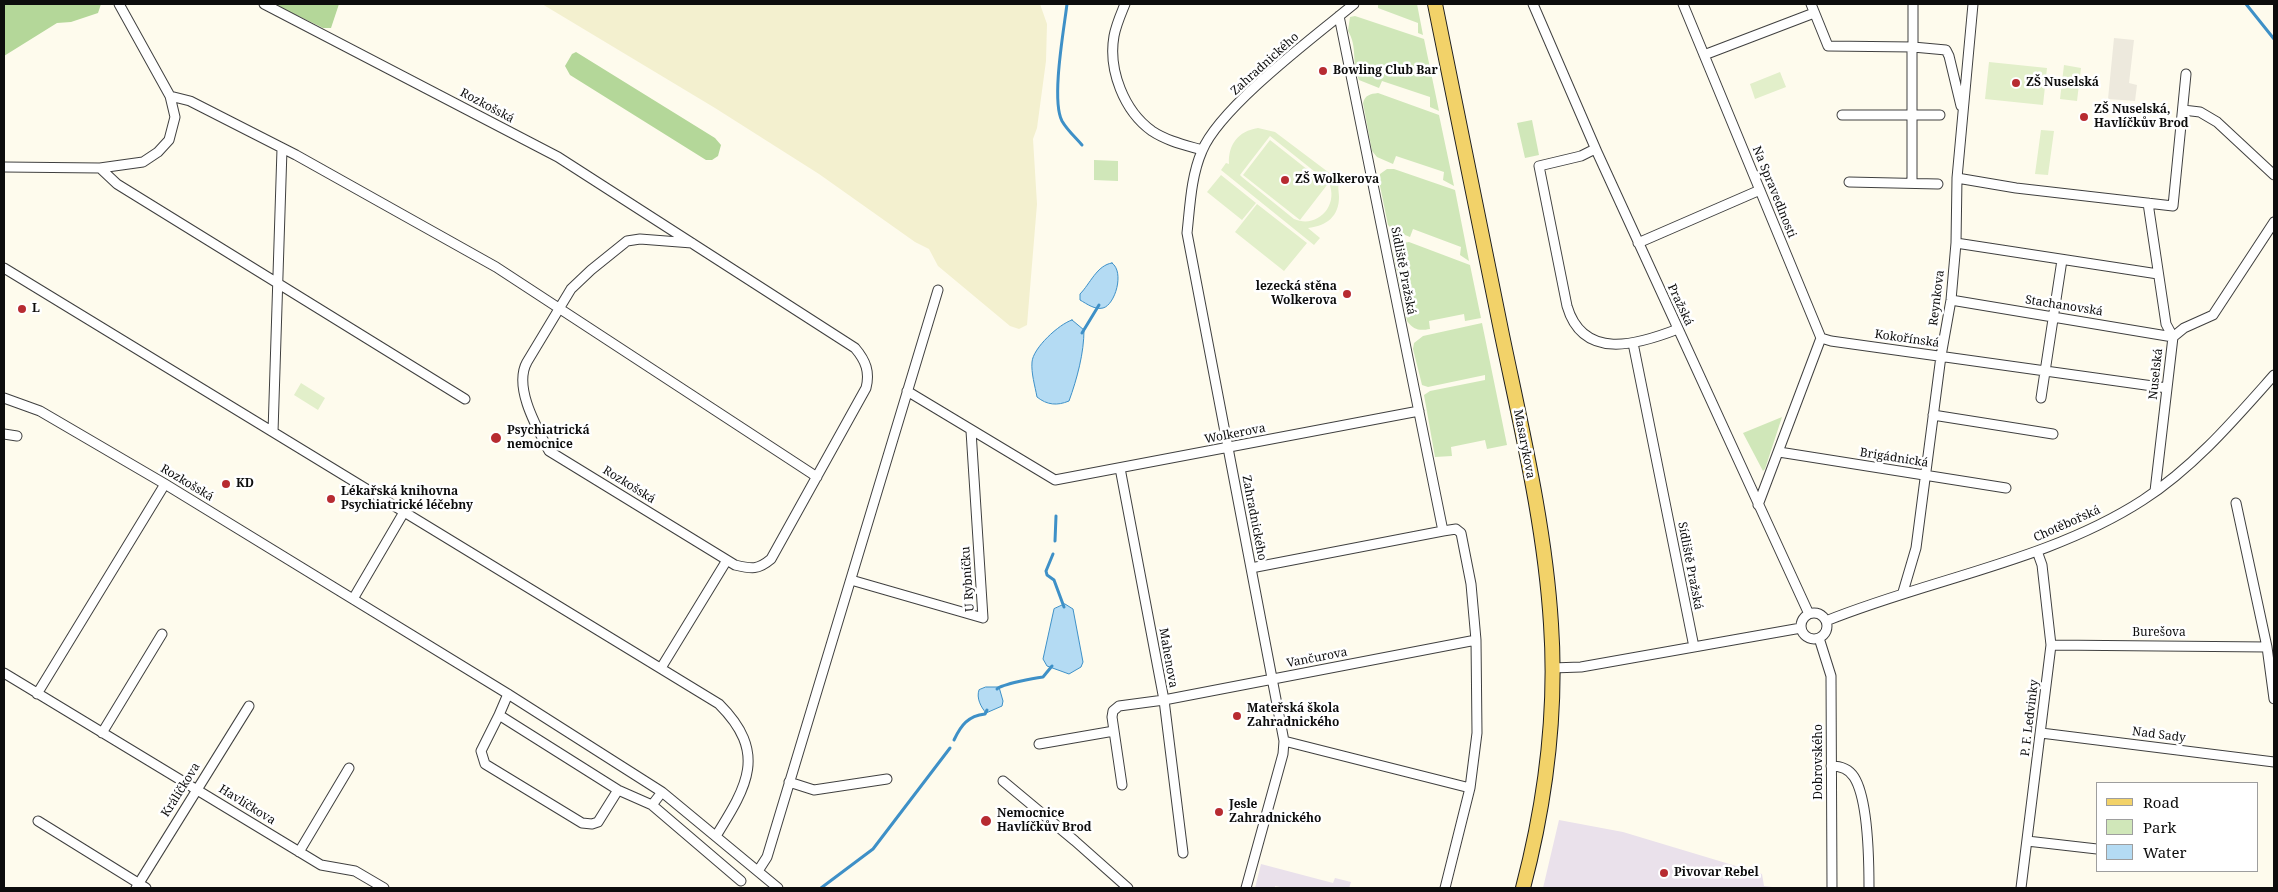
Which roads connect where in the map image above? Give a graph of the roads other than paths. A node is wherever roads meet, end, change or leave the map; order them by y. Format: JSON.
{"nodes":[{"id":1,"x":119,"y":4,"type":"edge"},
{"id":2,"x":264,"y":4,"type":"edge"},
{"id":3,"x":1125,"y":4,"type":"edge"},
{"id":4,"x":1354,"y":4,"type":"edge"},
{"id":5,"x":1435,"y":4,"type":"edge"},
{"id":6,"x":1533,"y":4,"type":"edge"},
{"id":7,"x":1683,"y":4,"type":"edge"},
{"id":8,"x":1913,"y":4,"type":"edge"},
{"id":9,"x":1973,"y":4,"type":"edge"},
{"id":10,"x":1812,"y":8,"type":"edge"},
{"id":11,"x":1339,"y":16,"type":"junction"},
{"id":12,"x":1912,"y":47,"type":"junction"},
{"id":13,"x":1704,"y":55,"type":"junction"},
{"id":14,"x":2186,"y":74,"type":"dead end"},
{"id":15,"x":170,"y":96,"type":"junction"},
{"id":16,"x":2183,"y":110,"type":"junction"},
{"id":17,"x":1962,"y":114,"type":"junction"},
{"id":18,"x":1842,"y":115,"type":"dead end"},
{"id":19,"x":1912,"y":115,"type":"junction"},
{"id":20,"x":1940,"y":115,"type":"dead end"},
{"id":21,"x":282,"y":149,"type":"junction"},
{"id":22,"x":1595,"y":149,"type":"junction"},
{"id":23,"x":1202,"y":150,"type":"junction"},
{"id":24,"x":4,"y":167,"type":"edge"},
{"id":25,"x":100,"y":168,"type":"junction"},
{"id":26,"x":2274,"y":175,"type":"edge"},
{"id":27,"x":1957,"y":178,"type":"junction"},
{"id":28,"x":1849,"y":182,"type":"dead end"},
{"id":29,"x":1912,"y":183,"type":"junction"},
{"id":30,"x":1938,"y":184,"type":"dead end"},
{"id":31,"x":1760,"y":190,"type":"junction"},
{"id":32,"x":2148,"y":203,"type":"junction"},
{"id":33,"x":2274,"y":222,"type":"edge"},
{"id":34,"x":1638,"y":242,"type":"junction"},
{"id":35,"x":692,"y":243,"type":"junction"},
{"id":36,"x":1956,"y":243,"type":"junction"},
{"id":37,"x":2062,"y":260,"type":"junction"},
{"id":38,"x":4,"y":268,"type":"edge"},
{"id":39,"x":2158,"y":274,"type":"junction"},
{"id":40,"x":278,"y":283,"type":"junction"},
{"id":41,"x":938,"y":290,"type":"dead end"},
{"id":42,"x":1951,"y":300,"type":"junction"},
{"id":43,"x":558,"y":308,"type":"junction"},
{"id":44,"x":2054,"y":317,"type":"junction"},
{"id":45,"x":1678,"y":329,"type":"junction"},
{"id":46,"x":2173,"y":336,"type":"junction"},
{"id":47,"x":1821,"y":338,"type":"junction"},
{"id":48,"x":1633,"y":343,"type":"junction"},
{"id":49,"x":1941,"y":356,"type":"junction"},
{"id":50,"x":2046,"y":372,"type":"junction"},
{"id":51,"x":2274,"y":375,"type":"edge"},
{"id":52,"x":2167,"y":388,"type":"junction"},
{"id":53,"x":907,"y":391,"type":"junction"},
{"id":54,"x":4,"y":398,"type":"edge"},
{"id":55,"x":2041,"y":398,"type":"dead end"},
{"id":56,"x":466,"y":399,"type":"dead end"},
{"id":57,"x":1419,"y":411,"type":"junction"},
{"id":58,"x":1934,"y":415,"type":"junction"},
{"id":59,"x":971,"y":431,"type":"junction"},
{"id":60,"x":272,"y":432,"type":"junction"},
{"id":61,"x":2053,"y":434,"type":"dead end"},
{"id":62,"x":4,"y":436,"type":"edge"},
{"id":63,"x":17,"y":436,"type":"dead end"},
{"id":64,"x":1228,"y":448,"type":"junction"},
{"id":65,"x":1778,"y":452,"type":"junction"},
{"id":66,"x":1120,"y":468,"type":"junction"},
{"id":67,"x":1925,"y":476,"type":"junction"},
{"id":68,"x":817,"y":477,"type":"junction"},
{"id":69,"x":165,"y":484,"type":"junction"},
{"id":70,"x":2006,"y":488,"type":"dead end"},
{"id":71,"x":2155,"y":491,"type":"junction"},
{"id":72,"x":2236,"y":503,"type":"dead end"},
{"id":73,"x":1758,"y":505,"type":"junction"},
{"id":74,"x":404,"y":512,"type":"junction"},
{"id":75,"x":1443,"y":531,"type":"junction"},
{"id":76,"x":2037,"y":551,"type":"junction"},
{"id":77,"x":727,"y":560,"type":"junction"},
{"id":78,"x":1251,"y":568,"type":"junction"},
{"id":79,"x":851,"y":580,"type":"junction"},
{"id":80,"x":1903,"y":592,"type":"junction"},
{"id":81,"x":353,"y":599,"type":"junction"},
{"id":82,"x":1809,"y":614,"type":"junction"},
{"id":83,"x":1826,"y":621,"type":"junction"},
{"id":84,"x":1801,"y":628,"type":"junction"},
{"id":85,"x":162,"y":634,"type":"dead end"},
{"id":86,"x":1819,"y":638,"type":"junction"},
{"id":87,"x":1476,"y":640,"type":"junction"},
{"id":88,"x":2051,"y":645,"type":"junction"},
{"id":89,"x":1694,"y":647,"type":"junction"},
{"id":90,"x":2267,"y":647,"type":"junction"},
{"id":91,"x":661,"y":668,"type":"junction"},
{"id":92,"x":1552,"y":668,"type":"junction"},
{"id":93,"x":4,"y":673,"type":"edge"},
{"id":94,"x":1273,"y":679,"type":"junction"},
{"id":95,"x":37,"y":694,"type":"junction"},
{"id":96,"x":508,"y":694,"type":"junction"},
{"id":97,"x":2274,"y":699,"type":"edge"},
{"id":98,"x":1164,"y":700,"type":"junction"},
{"id":99,"x":249,"y":706,"type":"dead end"},
{"id":100,"x":499,"y":715,"type":"junction"},
{"id":101,"x":1114,"y":731,"type":"junction"},
{"id":102,"x":102,"y":732,"type":"junction"},
{"id":103,"x":2041,"y":733,"type":"junction"},
{"id":104,"x":1284,"y":741,"type":"junction"},
{"id":105,"x":1039,"y":744,"type":"dead end"},
{"id":106,"x":2274,"y":762,"type":"edge"},
{"id":107,"x":1831,"y":766,"type":"junction"},
{"id":108,"x":350,"y":768,"type":"dead end"},
{"id":109,"x":887,"y":779,"type":"dead end"},
{"id":110,"x":788,"y":782,"type":"junction"},
{"id":111,"x":1003,"y":782,"type":"dead end"},
{"id":112,"x":1122,"y":785,"type":"dead end"},
{"id":113,"x":1470,"y":788,"type":"junction"},
{"id":114,"x":197,"y":789,"type":"junction"},
{"id":115,"x":618,"y":790,"type":"junction"},
{"id":116,"x":662,"y":792,"type":"junction"},
{"id":117,"x":652,"y":805,"type":"junction"},
{"id":118,"x":38,"y":820,"type":"dead end"},
{"id":119,"x":716,"y":836,"type":"junction"},
{"id":120,"x":2027,"y":840,"type":"junction"},
{"id":121,"x":2096,"y":849,"type":"edge"},
{"id":122,"x":300,"y":852,"type":"junction"},
{"id":123,"x":1183,"y":853,"type":"dead end"},
{"id":124,"x":758,"y":871,"type":"junction"},
{"id":125,"x":740,"y":881,"type":"dead end"},
{"id":126,"x":140,"y":887,"type":"edge"},
{"id":127,"x":384,"y":888,"type":"edge"},
{"id":128,"x":778,"y":888,"type":"edge"},
{"id":129,"x":1128,"y":888,"type":"edge"},
{"id":130,"x":1246,"y":888,"type":"edge"},
{"id":131,"x":1445,"y":888,"type":"edge"},
{"id":132,"x":1523,"y":888,"type":"edge"},
{"id":133,"x":1832,"y":888,"type":"edge"},
{"id":134,"x":1870,"y":888,"type":"edge"},
{"id":135,"x":2021,"y":888,"type":"edge"}],
"edges":[{"from":1,"to":15,"type":"street"},
{"from":2,"to":35,"type":"street","name":"Rozkošská"},
{"from":3,"to":23,"type":"street"},
{"from":4,"to":11,"type":"street","name":"Zahradnického"},
{"from":5,"to":92,"type":"main road","name":"Masarykova"},
{"from":6,"to":22,"type":"street","name":"Pražská"},
{"from":7,"to":13,"type":"street","name":"Na Spravedlnosti"},
{"from":8,"to":12,"type":"street"},
{"from":9,"to":17,"type":"street","name":"Reynkova"},
{"from":10,"to":12,"type":"street"},
{"from":10,"to":13,"type":"street"},
{"from":11,"to":23,"type":"street","name":"Zahradnického"},
{"from":11,"to":57,"type":"street","name":"Sídliště Pražská"},
{"from":12,"to":17,"type":"street"},
{"from":12,"to":19,"type":"street"},
{"from":13,"to":31,"type":"street","name":"Na Spravedlnosti"},
{"from":14,"to":16,"type":"street"},
{"from":15,"to":21,"type":"street"},
{"from":15,"to":25,"type":"street"},
{"from":16,"to":26,"type":"street"},
{"from":16,"to":32,"type":"street"},
{"from":17,"to":27,"type":"street","name":"Reynkova"},
{"from":18,"to":19,"type":"street"},
{"from":19,"to":20,"type":"street"},
{"from":19,"to":29,"type":"street"},
{"from":21,"to":40,"type":"street"},
{"from":21,"to":43,"type":"street"},
{"from":22,"to":34,"type":"street","name":"Pražská"},
{"from":22,"to":48,"type":"street"},
{"from":23,"to":64,"type":"street","name":"Zahradnického"},
{"from":24,"to":25,"type":"street"},
{"from":25,"to":40,"type":"street"},
{"from":27,"to":32,"type":"street"},
{"from":27,"to":36,"type":"street","name":"Reynkova"},
{"from":28,"to":29,"type":"street"},
{"from":29,"to":30,"type":"street"},
{"from":31,"to":34,"type":"street"},
{"from":31,"to":47,"type":"street","name":"Na Spravedlnosti"},
{"from":32,"to":39,"type":"street","name":"Nuselská"},
{"from":33,"to":46,"type":"street"},
{"from":34,"to":45,"type":"street","name":"Pražská"},
{"from":35,"to":43,"type":"street","name":"Rozkošská"},
{"from":35,"to":68,"type":"street","name":"Rozkošská"},
{"from":36,"to":37,"type":"street"},
{"from":36,"to":42,"type":"street","name":"Reynkova"},
{"from":37,"to":39,"type":"street"},
{"from":37,"to":44,"type":"street"},
{"from":38,"to":60,"type":"street"},
{"from":39,"to":46,"type":"street","name":"Nuselská"},
{"from":40,"to":56,"type":"street"},
{"from":40,"to":60,"type":"street"},
{"from":41,"to":53,"type":"street"},
{"from":42,"to":44,"type":"street","name":"Stachanovská"},
{"from":42,"to":49,"type":"street","name":"Reynkova"},
{"from":43,"to":68,"type":"street"},
{"from":43,"to":77,"type":"street","name":"Rozkošská"},
{"from":44,"to":46,"type":"street","name":"Stachanovská"},
{"from":44,"to":50,"type":"street"},
{"from":45,"to":48,"type":"street"},
{"from":45,"to":73,"type":"street","name":"Pražská"},
{"from":46,"to":52,"type":"street","name":"Nuselská"},
{"from":47,"to":49,"type":"street","name":"Kokořínská"},
{"from":47,"to":65,"type":"street"},
{"from":48,"to":89,"type":"street","name":"Sídliště Pražská"},
{"from":49,"to":50,"type":"street","name":"Kokořínská"},
{"from":49,"to":58,"type":"street","name":"Reynkova"},
{"from":50,"to":52,"type":"street","name":"Kokořínská"},
{"from":50,"to":55,"type":"street"},
{"from":51,"to":71,"type":"street","name":"Chotěbořská"},
{"from":52,"to":71,"type":"street","name":"Nuselská"},
{"from":53,"to":59,"type":"street"},
{"from":53,"to":79,"type":"street"},
{"from":54,"to":69,"type":"street","name":"Rozkošská"},
{"from":57,"to":64,"type":"street","name":"Wolkerova"},
{"from":57,"to":75,"type":"street","name":"Sídliště Pražská"},
{"from":58,"to":61,"type":"street"},
{"from":58,"to":67,"type":"street","name":"Reynkova"},
{"from":59,"to":66,"type":"street","name":"Wolkerova"},
{"from":59,"to":79,"type":"street","name":"U Rybníčku"},
{"from":60,"to":74,"type":"street"},
{"from":62,"to":63,"type":"street"},
{"from":64,"to":66,"type":"street","name":"Wolkerova"},
{"from":64,"to":78,"type":"street","name":"Zahradnického"},
{"from":65,"to":67,"type":"street","name":"Brigádnická"},
{"from":65,"to":73,"type":"street"},
{"from":66,"to":98,"type":"street","name":"Mahenova"},
{"from":67,"to":70,"type":"street","name":"Brigádnická"},
{"from":67,"to":80,"type":"street","name":"Reynkova"},
{"from":68,"to":77,"type":"street","name":"Rozkošská"},
{"from":69,"to":81,"type":"street","name":"Rozkošská"},
{"from":69,"to":95,"type":"street"},
{"from":71,"to":76,"type":"street","name":"Chotěbořská"},
{"from":72,"to":90,"type":"street"},
{"from":73,"to":82,"type":"street","name":"Pražská"},
{"from":74,"to":81,"type":"street"},
{"from":74,"to":91,"type":"street"},
{"from":75,"to":78,"type":"street"},
{"from":75,"to":87,"type":"street"},
{"from":76,"to":80,"type":"street","name":"Chotěbořská"},
{"from":76,"to":88,"type":"street","name":"P. F. Ledvinky"},
{"from":77,"to":91,"type":"street"},
{"from":78,"to":94,"type":"street","name":"Zahradnického"},
{"from":79,"to":110,"type":"street"},
{"from":80,"to":83,"type":"street","name":"Chotěbořská"},
{"from":81,"to":96,"type":"street","name":"Rozkošská"},
{"from":82,"to":83,"type":"street"},
{"from":82,"to":84,"type":"street"},
{"from":83,"to":86,"type":"street"},
{"from":84,"to":86,"type":"street"},
{"from":84,"to":89,"type":"street"},
{"from":85,"to":102,"type":"street"},
{"from":86,"to":107,"type":"street","name":"Dobrovského"},
{"from":87,"to":94,"type":"street","name":"Vančurova"},
{"from":87,"to":113,"type":"street"},
{"from":88,"to":90,"type":"street","name":"Burešova"},
{"from":88,"to":103,"type":"street","name":"P. F. Ledvinky"},
{"from":89,"to":92,"type":"street"},
{"from":90,"to":97,"type":"street"},
{"from":91,"to":119,"type":"street"},
{"from":92,"to":132,"type":"main road","name":"Masarykova"},
{"from":93,"to":95,"type":"street","name":"Havlíčkova"},
{"from":94,"to":98,"type":"street","name":"Vančurova"},
{"from":94,"to":104,"type":"street","name":"Zahradnického"},
{"from":95,"to":102,"type":"street","name":"Havlíčkova"},
{"from":96,"to":100,"type":"street"},
{"from":96,"to":116,"type":"street","name":"Rozkošská"},
{"from":98,"to":101,"type":"street","name":"Vančurova"},
{"from":98,"to":123,"type":"street","name":"Mahenova"},
{"from":99,"to":114,"type":"street","name":"Králíčkova"},
{"from":100,"to":115,"type":"street"},
{"from":100,"to":115,"type":"street"},
{"from":101,"to":105,"type":"street"},
{"from":101,"to":112,"type":"street"},
{"from":102,"to":114,"type":"street","name":"Havlíčkova"},
{"from":103,"to":106,"type":"street","name":"Nad Sady"},
{"from":103,"to":120,"type":"street","name":"P. F. Ledvinky"},
{"from":104,"to":113,"type":"street"},
{"from":104,"to":130,"type":"street","name":"Zahradnického"},
{"from":107,"to":133,"type":"street","name":"Dobrovského"},
{"from":107,"to":134,"type":"street"},
{"from":108,"to":122,"type":"street"},
{"from":109,"to":110,"type":"street"},
{"from":110,"to":124,"type":"street"},
{"from":111,"to":129,"type":"street"},
{"from":113,"to":131,"type":"street"},
{"from":114,"to":122,"type":"street","name":"Havlíčkova"},
{"from":114,"to":126,"type":"street","name":"Králíčkova"},
{"from":115,"to":117,"type":"street"},
{"from":116,"to":117,"type":"street"},
{"from":116,"to":119,"type":"street","name":"Rozkošská"},
{"from":117,"to":125,"type":"street"},
{"from":118,"to":126,"type":"street"},
{"from":119,"to":124,"type":"street","name":"Rozkošská"},
{"from":120,"to":121,"type":"street"},
{"from":120,"to":135,"type":"street","name":"P. F. Ledvinky"},
{"from":122,"to":127,"type":"street","name":"Havlíčkova"},
{"from":124,"to":128,"type":"street","name":"Rozkošská"}]}
